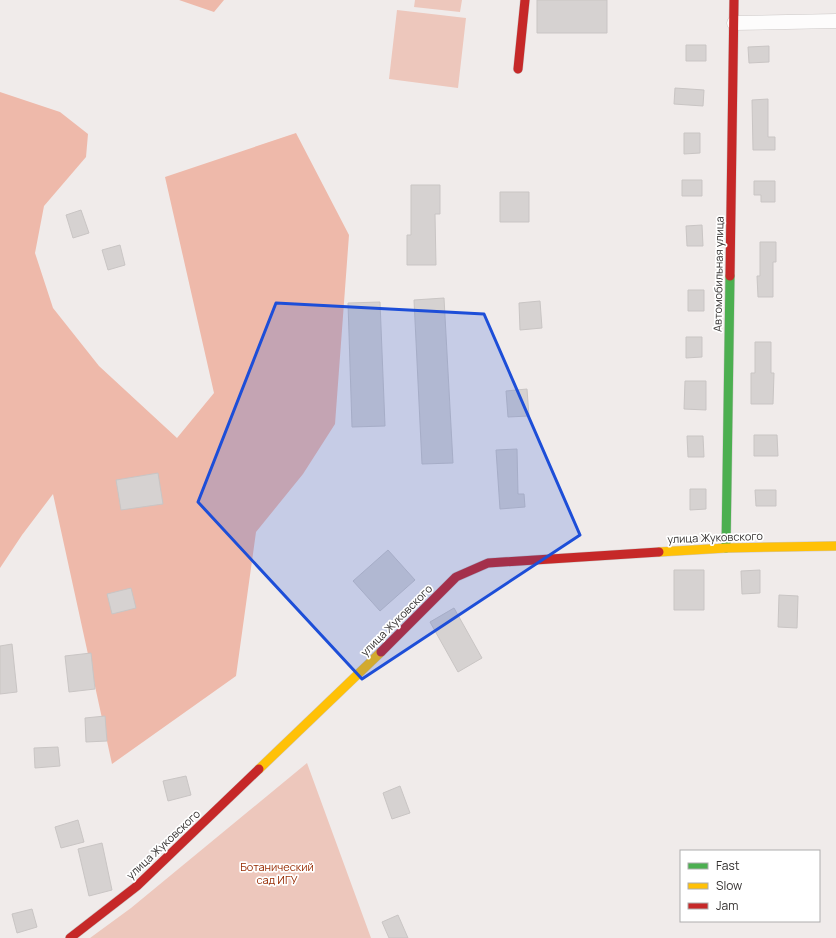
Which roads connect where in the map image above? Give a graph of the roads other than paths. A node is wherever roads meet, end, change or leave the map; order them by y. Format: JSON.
{"nodes":[{"id":1,"x":525,"y":0,"type":"edge"},
{"id":2,"x":734,"y":0,"type":"edge"},
{"id":3,"x":836,"y":21,"type":"edge"},
{"id":4,"x":734,"y":24,"type":"junction"},
{"id":5,"x":518,"y":69,"type":"dead end"},
{"id":6,"x":836,"y":546,"type":"edge"},
{"id":7,"x":726,"y":548,"type":"junction"},
{"id":8,"x":70,"y":938,"type":"edge"}],
"edges":[{"from":1,"to":5,"type":"street"},
{"from":2,"to":4,"type":"street","name":"Автомобильная улица"},
{"from":3,"to":4,"type":"street"},
{"from":4,"to":7,"type":"street","name":"Автомобильная улица"},
{"from":6,"to":7,"type":"street","name":"улица Жуковского"},
{"from":7,"to":8,"type":"street","name":"улица Жуковского"}]}
